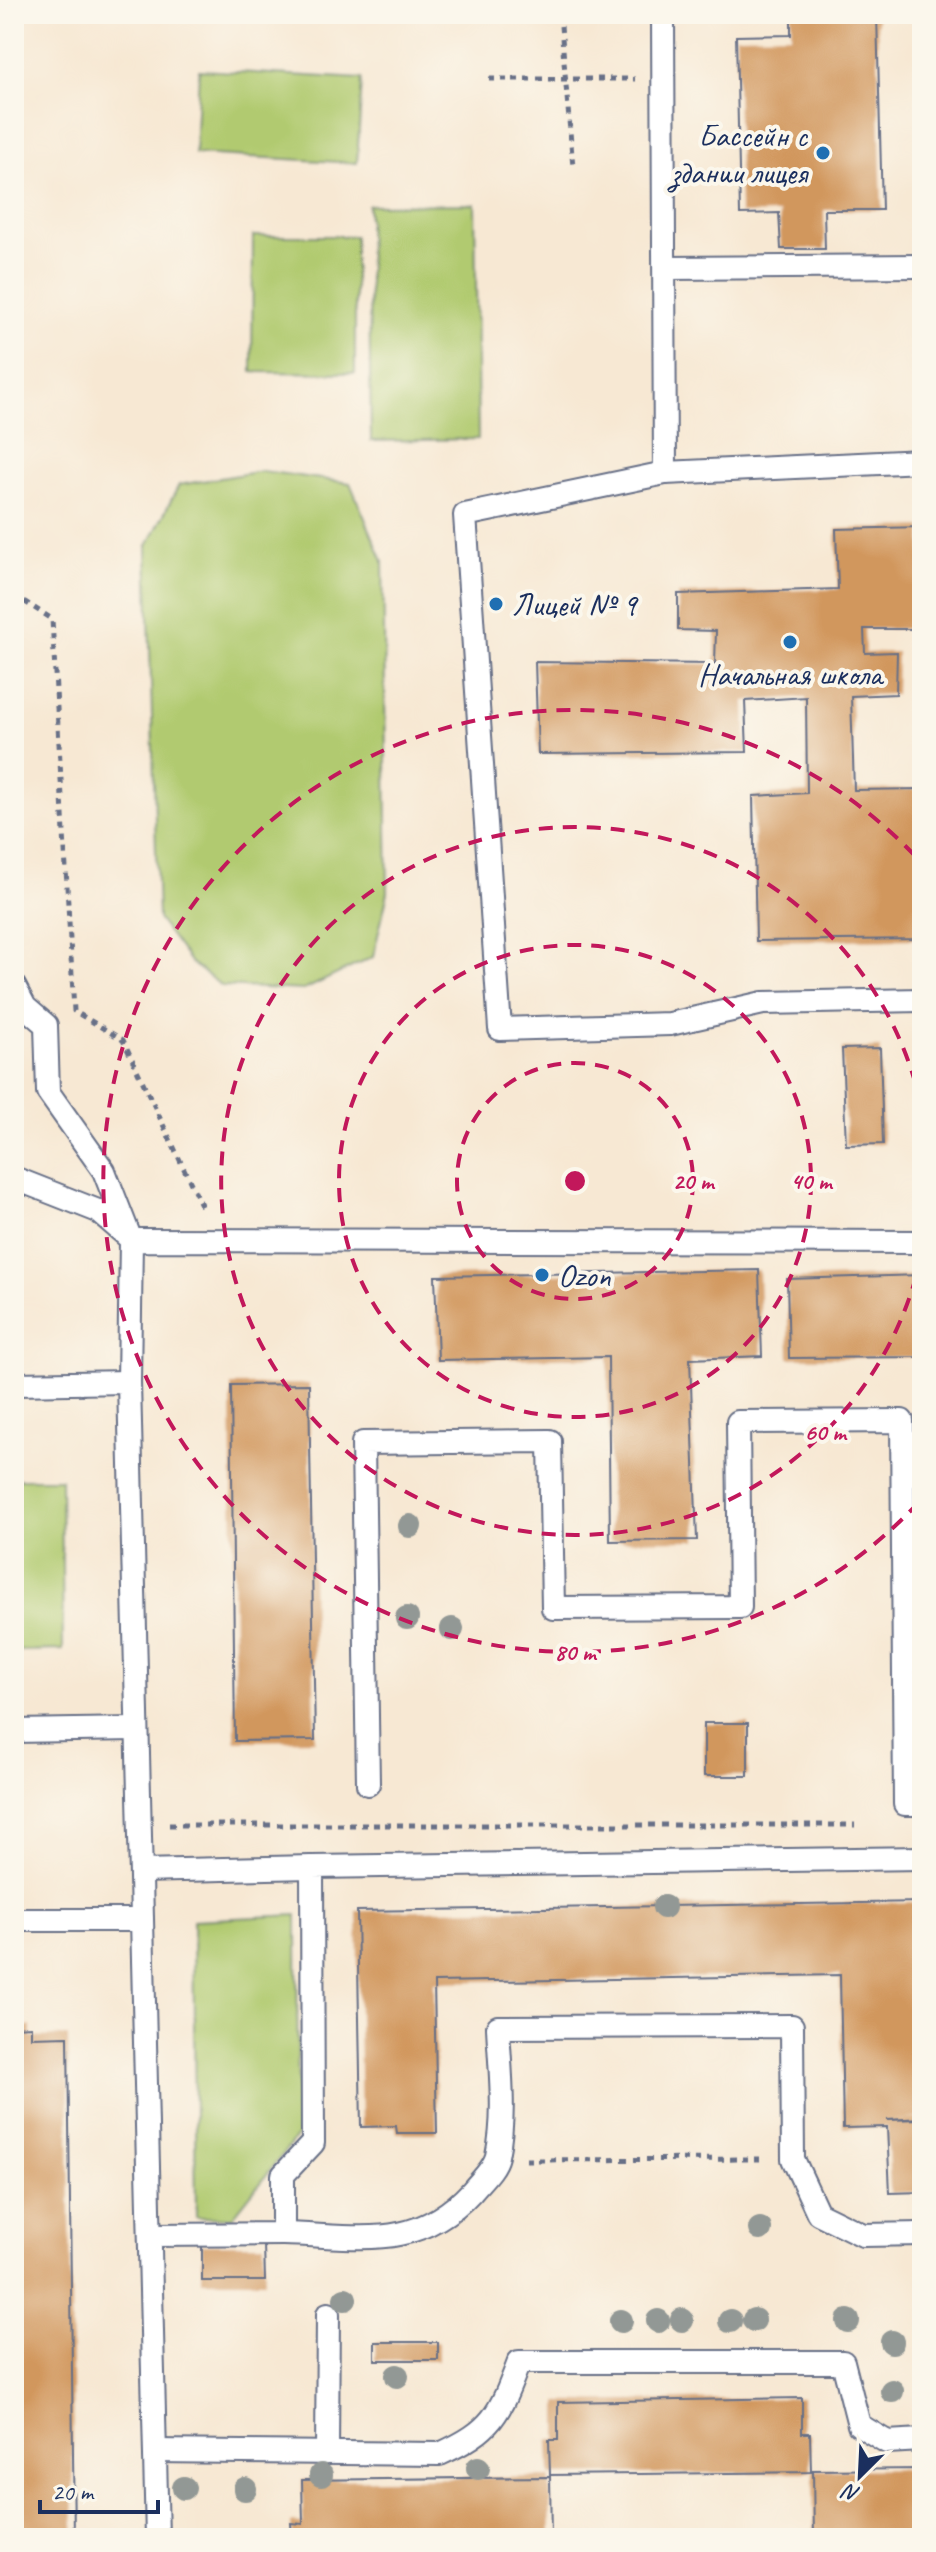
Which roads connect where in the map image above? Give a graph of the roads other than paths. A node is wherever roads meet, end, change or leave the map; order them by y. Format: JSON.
{"nodes":[{"id":1,"x":663,"y":14,"type":"edge"},
{"id":2,"x":922,"y":266,"type":"edge"},
{"id":3,"x":666,"y":268,"type":"junction"},
{"id":4,"x":922,"y":461,"type":"edge"},
{"id":5,"x":665,"y":473,"type":"junction"},
{"id":6,"x":14,"y":986,"type":"edge"},
{"id":7,"x":922,"y":1000,"type":"edge"},
{"id":8,"x":19,"y":1007,"type":"edge"},
{"id":9,"x":14,"y":1178,"type":"edge"},
{"id":10,"x":131,"y":1240,"type":"junction"},
{"id":11,"x":922,"y":1242,"type":"edge"},
{"id":12,"x":129,"y":1382,"type":"junction"},
{"id":13,"x":14,"y":1384,"type":"edge"},
{"id":14,"x":136,"y":1729,"type":"junction"},
{"id":15,"x":14,"y":1731,"type":"edge"},
{"id":16,"x":368,"y":1784,"type":"dead end"},
{"id":17,"x":922,"y":1804,"type":"edge"},
{"id":18,"x":922,"y":1858,"type":"edge"},
{"id":19,"x":312,"y":1867,"type":"junction"},
{"id":20,"x":141,"y":1871,"type":"junction"},
{"id":21,"x":14,"y":1920,"type":"edge"},
{"id":22,"x":142,"y":1920,"type":"junction"},
{"id":23,"x":283,"y":2234,"type":"junction"},
{"id":24,"x":922,"y":2234,"type":"edge"},
{"id":25,"x":150,"y":2235,"type":"junction"},
{"id":26,"x":328,"y":2314,"type":"dead end"},
{"id":27,"x":922,"y":2440,"type":"edge"},
{"id":28,"x":155,"y":2451,"type":"junction"},
{"id":29,"x":327,"y":2453,"type":"junction"},
{"id":30,"x":157,"y":2538,"type":"edge"}],
"edges":[{"from":1,"to":3,"type":"lane"},
{"from":2,"to":3,"type":"lane"},
{"from":3,"to":5,"type":"lane"},
{"from":4,"to":5,"type":"lane"},
{"from":5,"to":7,"type":"lane"},
{"from":6,"to":8,"type":"lane"},
{"from":8,"to":10,"type":"lane"},
{"from":9,"to":10,"type":"lane"},
{"from":10,"to":11,"type":"lane"},
{"from":10,"to":12,"type":"lane"},
{"from":12,"to":13,"type":"lane"},
{"from":12,"to":14,"type":"lane"},
{"from":14,"to":15,"type":"lane"},
{"from":14,"to":20,"type":"lane"},
{"from":16,"to":17,"type":"lane"},
{"from":18,"to":19,"type":"lane"},
{"from":19,"to":20,"type":"lane"},
{"from":19,"to":23,"type":"lane"},
{"from":20,"to":22,"type":"lane"},
{"from":21,"to":22,"type":"lane"},
{"from":22,"to":25,"type":"lane"},
{"from":23,"to":24,"type":"lane"},
{"from":23,"to":25,"type":"lane"},
{"from":25,"to":28,"type":"lane"},
{"from":26,"to":29,"type":"lane"},
{"from":27,"to":29,"type":"lane"},
{"from":28,"to":29,"type":"lane"},
{"from":28,"to":30,"type":"lane"}]}
